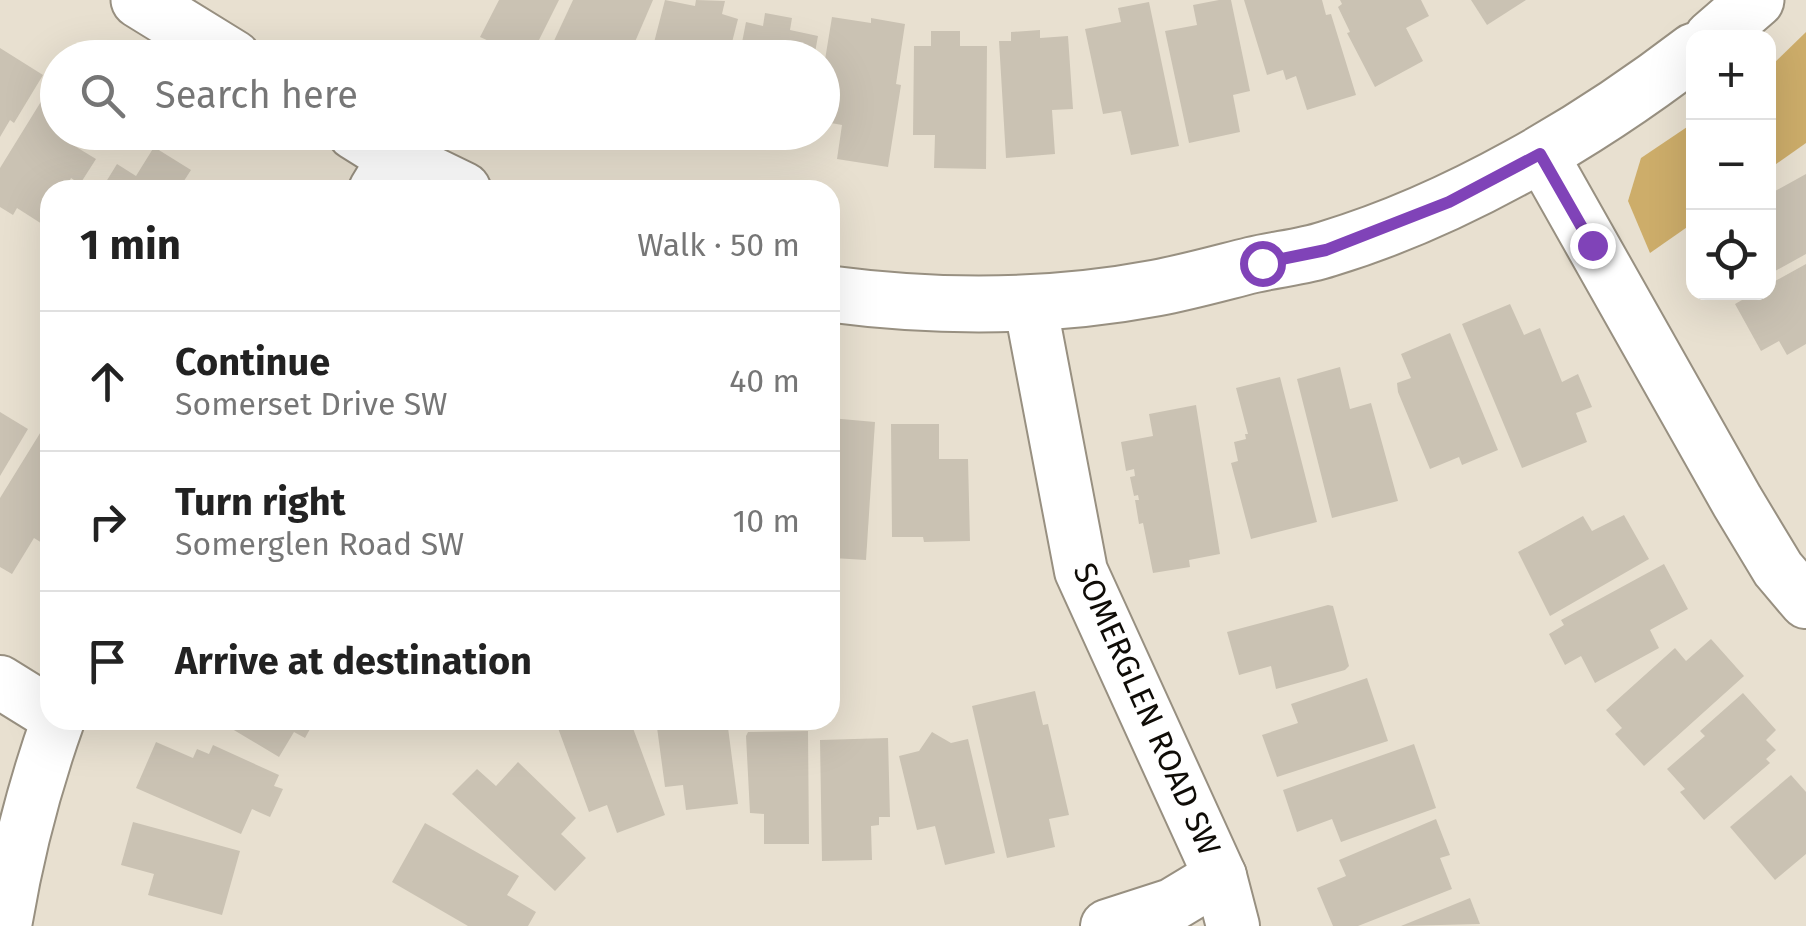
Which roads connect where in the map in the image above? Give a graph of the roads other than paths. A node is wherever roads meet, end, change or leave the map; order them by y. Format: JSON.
{"nodes":[{"id":1,"x":140,"y":0,"type":"edge"},
{"id":2,"x":1756,"y":0,"type":"edge"},
{"id":3,"x":1721,"y":30,"type":"edge"},
{"id":4,"x":204,"y":40,"type":"edge"},
{"id":5,"x":1686,"y":57,"type":"edge"},
{"id":6,"x":1540,"y":154,"type":"junction"},
{"id":7,"x":375,"y":160,"type":"edge"},
{"id":8,"x":434,"y":180,"type":"edge"},
{"id":9,"x":840,"y":295,"type":"edge"},
{"id":10,"x":1030,"y":303,"type":"junction"},
{"id":11,"x":1806,"y":602,"type":"edge"},
{"id":12,"x":0,"y":682,"type":"edge"},
{"id":13,"x":40,"y":707,"type":"edge"},
{"id":14,"x":54,"y":730,"type":"edge"},
{"id":15,"x":1220,"y":876,"type":"junction"},
{"id":16,"x":5,"y":926,"type":"edge"},
{"id":17,"x":1108,"y":926,"type":"edge"},
{"id":18,"x":1233,"y":926,"type":"edge"}],
"edges":[{"from":1,"to":4,"type":"street"},
{"from":2,"to":3,"type":"street"},
{"from":5,"to":6,"type":"street"},
{"from":6,"to":10,"type":"street"},
{"from":6,"to":11,"type":"street"},
{"from":7,"to":8,"type":"street"},
{"from":9,"to":10,"type":"street"},
{"from":10,"to":15,"type":"street","name":"SOMERGLEN ROAD SW"},
{"from":12,"to":13,"type":"street"},
{"from":14,"to":16,"type":"street"},
{"from":15,"to":17,"type":"street","name":"SOMERGLEN ROAD SW"},
{"from":15,"to":18,"type":"street"}]}
